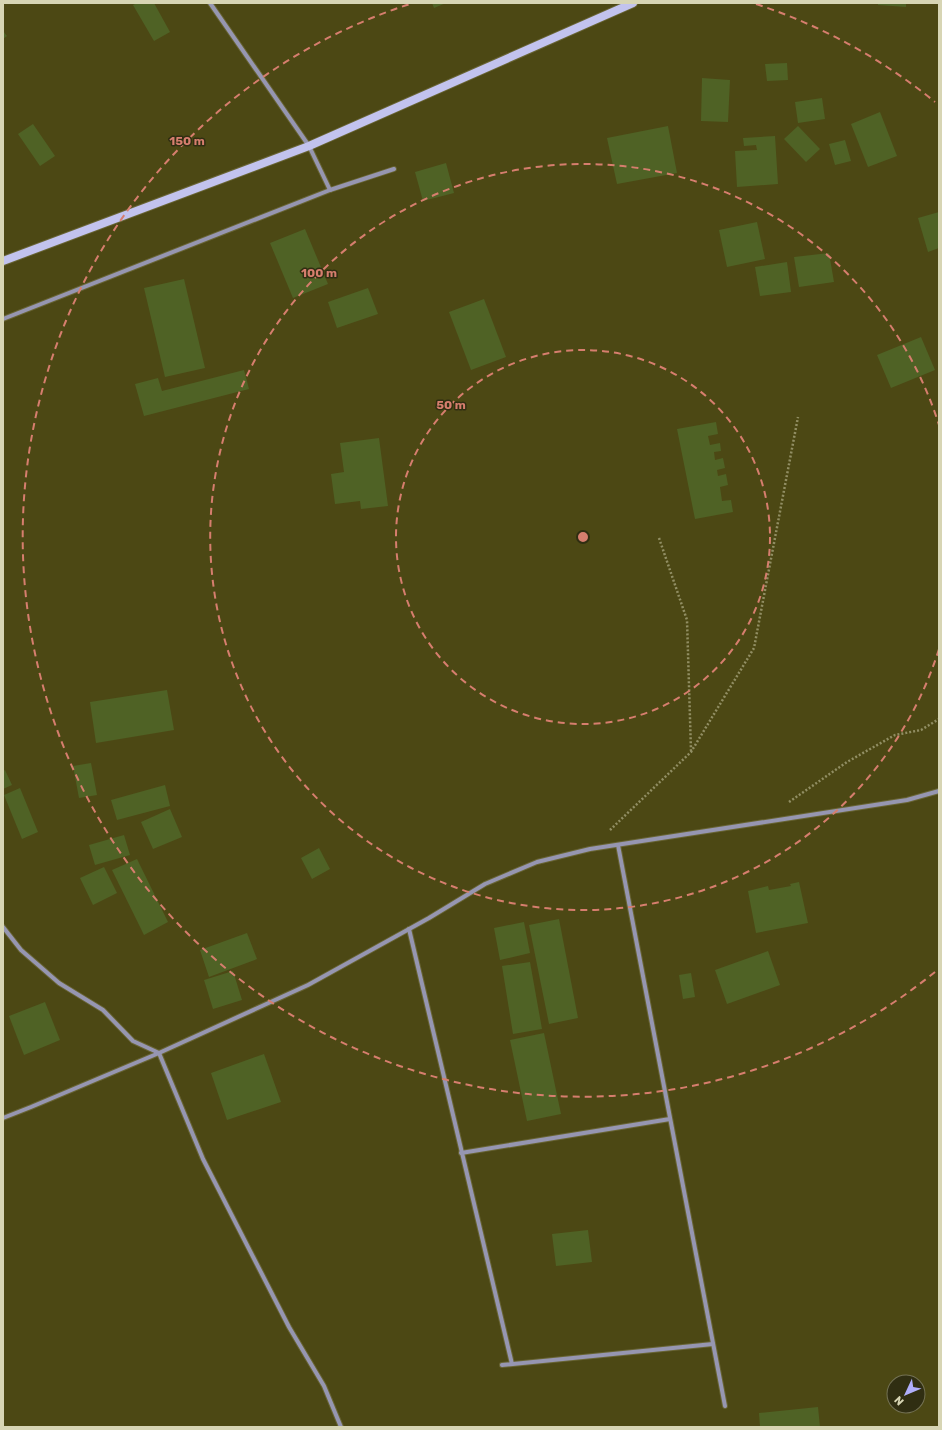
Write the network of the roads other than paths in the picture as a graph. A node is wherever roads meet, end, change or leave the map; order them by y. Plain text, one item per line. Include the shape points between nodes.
1 (210, 3) edge
2 (633, 3) edge
3 (309, 146) junction
4 (394, 169) dead end
5 (330, 190) junction
6 (3, 261) edge
7 (3, 319) edge
8 (939, 791) edge
9 (618, 845) junction
10 (3, 927) edge
11 (409, 929) junction
12 (159, 1053) junction
13 (3, 1118) edge
14 (670, 1119) junction
15 (461, 1153) junction
16 (713, 1344) junction
17 (512, 1364) junction
18 (502, 1365) dead end
19 (725, 1406) dead end
20 (341, 1427) edge

1 - 3 street
2 - 3 street
3 - 5 street
3 - 6 street
4 - 5 street
5 - 7 street
8 - 9 street via 907,800
9 - 11 street via 537,862 491,881
9 - 14 street
10 - 12 street via 21,950 59,983 103,1010 133,1041
11 - 12 street via 308,985
11 - 15 street
12 - 13 street
12 - 20 street via 203,1159 290,1327 324,1386
14 - 15 street
14 - 16 street
15 - 17 street
16 - 17 street
16 - 19 street
17 - 18 street

